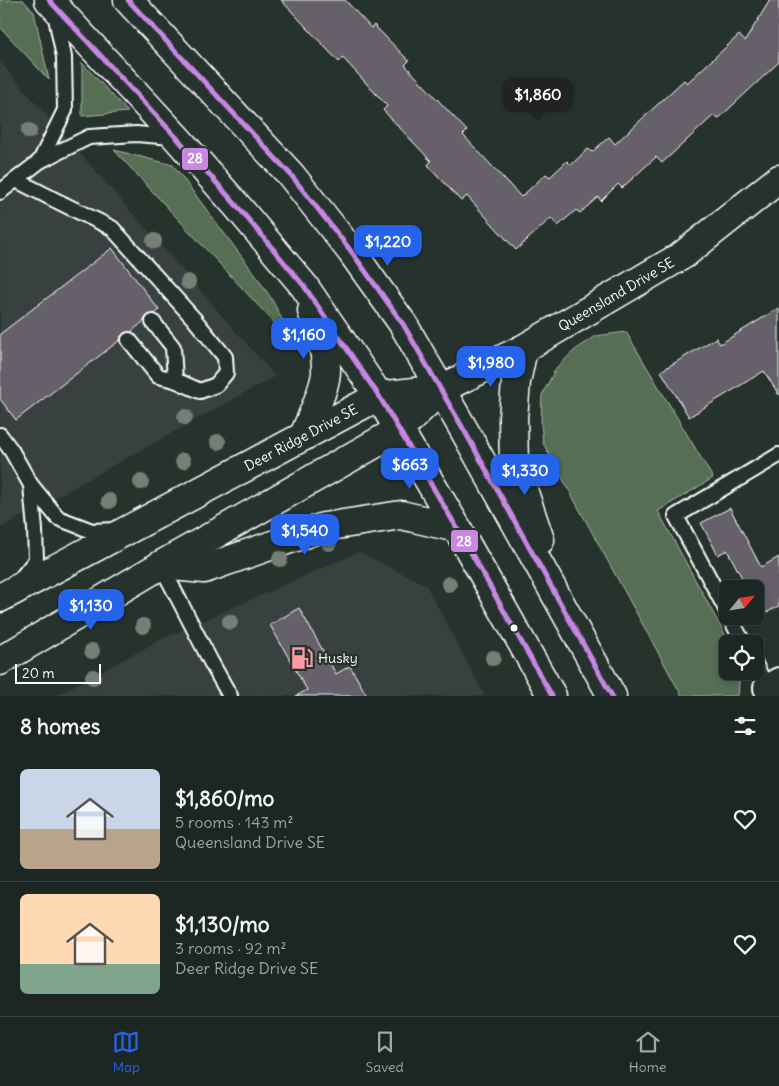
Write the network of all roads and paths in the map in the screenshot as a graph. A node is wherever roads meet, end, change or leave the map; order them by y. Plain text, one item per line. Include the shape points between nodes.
1 (128, 0) edge
2 (51, 2) edge
3 (176, 137) junction
4 (40, 161) junction
5 (779, 179) edge
6 (16, 180) junction
7 (0, 192) edge
8 (304, 286) junction
9 (153, 322) dead end
10 (129, 340) dead end
11 (523, 349) junction
12 (175, 380) junction
13 (441, 389) junction
14 (379, 396) junction
15 (399, 430) junction
16 (0, 435) edge
17 (304, 436) junction
18 (779, 455) edge
19 (31, 485) junction
20 (457, 528) junction
21 (128, 529) junction
22 (161, 565) junction
23 (4, 596) edge
24 (719, 596) edge
25 (572, 623) junction
26 (0, 661) edge
27 (764, 676) edge
28 (773, 688) edge
29 (548, 695) edge
30 (230, 696) edge
31 (612, 696) edge

1 - 13 street via 291,175 403,324
2 - 3 street
2 - 4 lane via 64,57 65,110
3 - 4 lane via 136,134 89,137
3 - 8 street
4 - 6 lane
5 - 11 street, Queensland Drive SE via 683,255
6 - 7 lane
6 - 12 lane via 112,228 225,357 226,374 216,385 200,391
8 - 14 street
8 - 17 street via 322,341 326,369
9 - 12 lane via 172,347
10 - 12 lane via 158,376
11 - 13 street, Queensland Drive SE
11 - 25 street via 513,418 514,463
13 - 14 street, Deer Ridge Drive SE
13 - 15 street
13 - 25 street
14 - 15 street
14 - 17 street, Deer Ridge Drive SE
15 - 20 street
15 - 22 street
16 - 19 lane
17 - 21 street, Deer Ridge Drive SE
18 - 24 lane via 676,516
19 - 21 lane via 58,518 92,530
19 - 23 lane via 36,560
20 - 22 street via 402,515 324,527 204,569
20 - 29 street
21 - 23 street, Deer Ridge Drive SE
22 - 26 street
22 - 30 lane
25 - 31 street
27 - 28 lane

